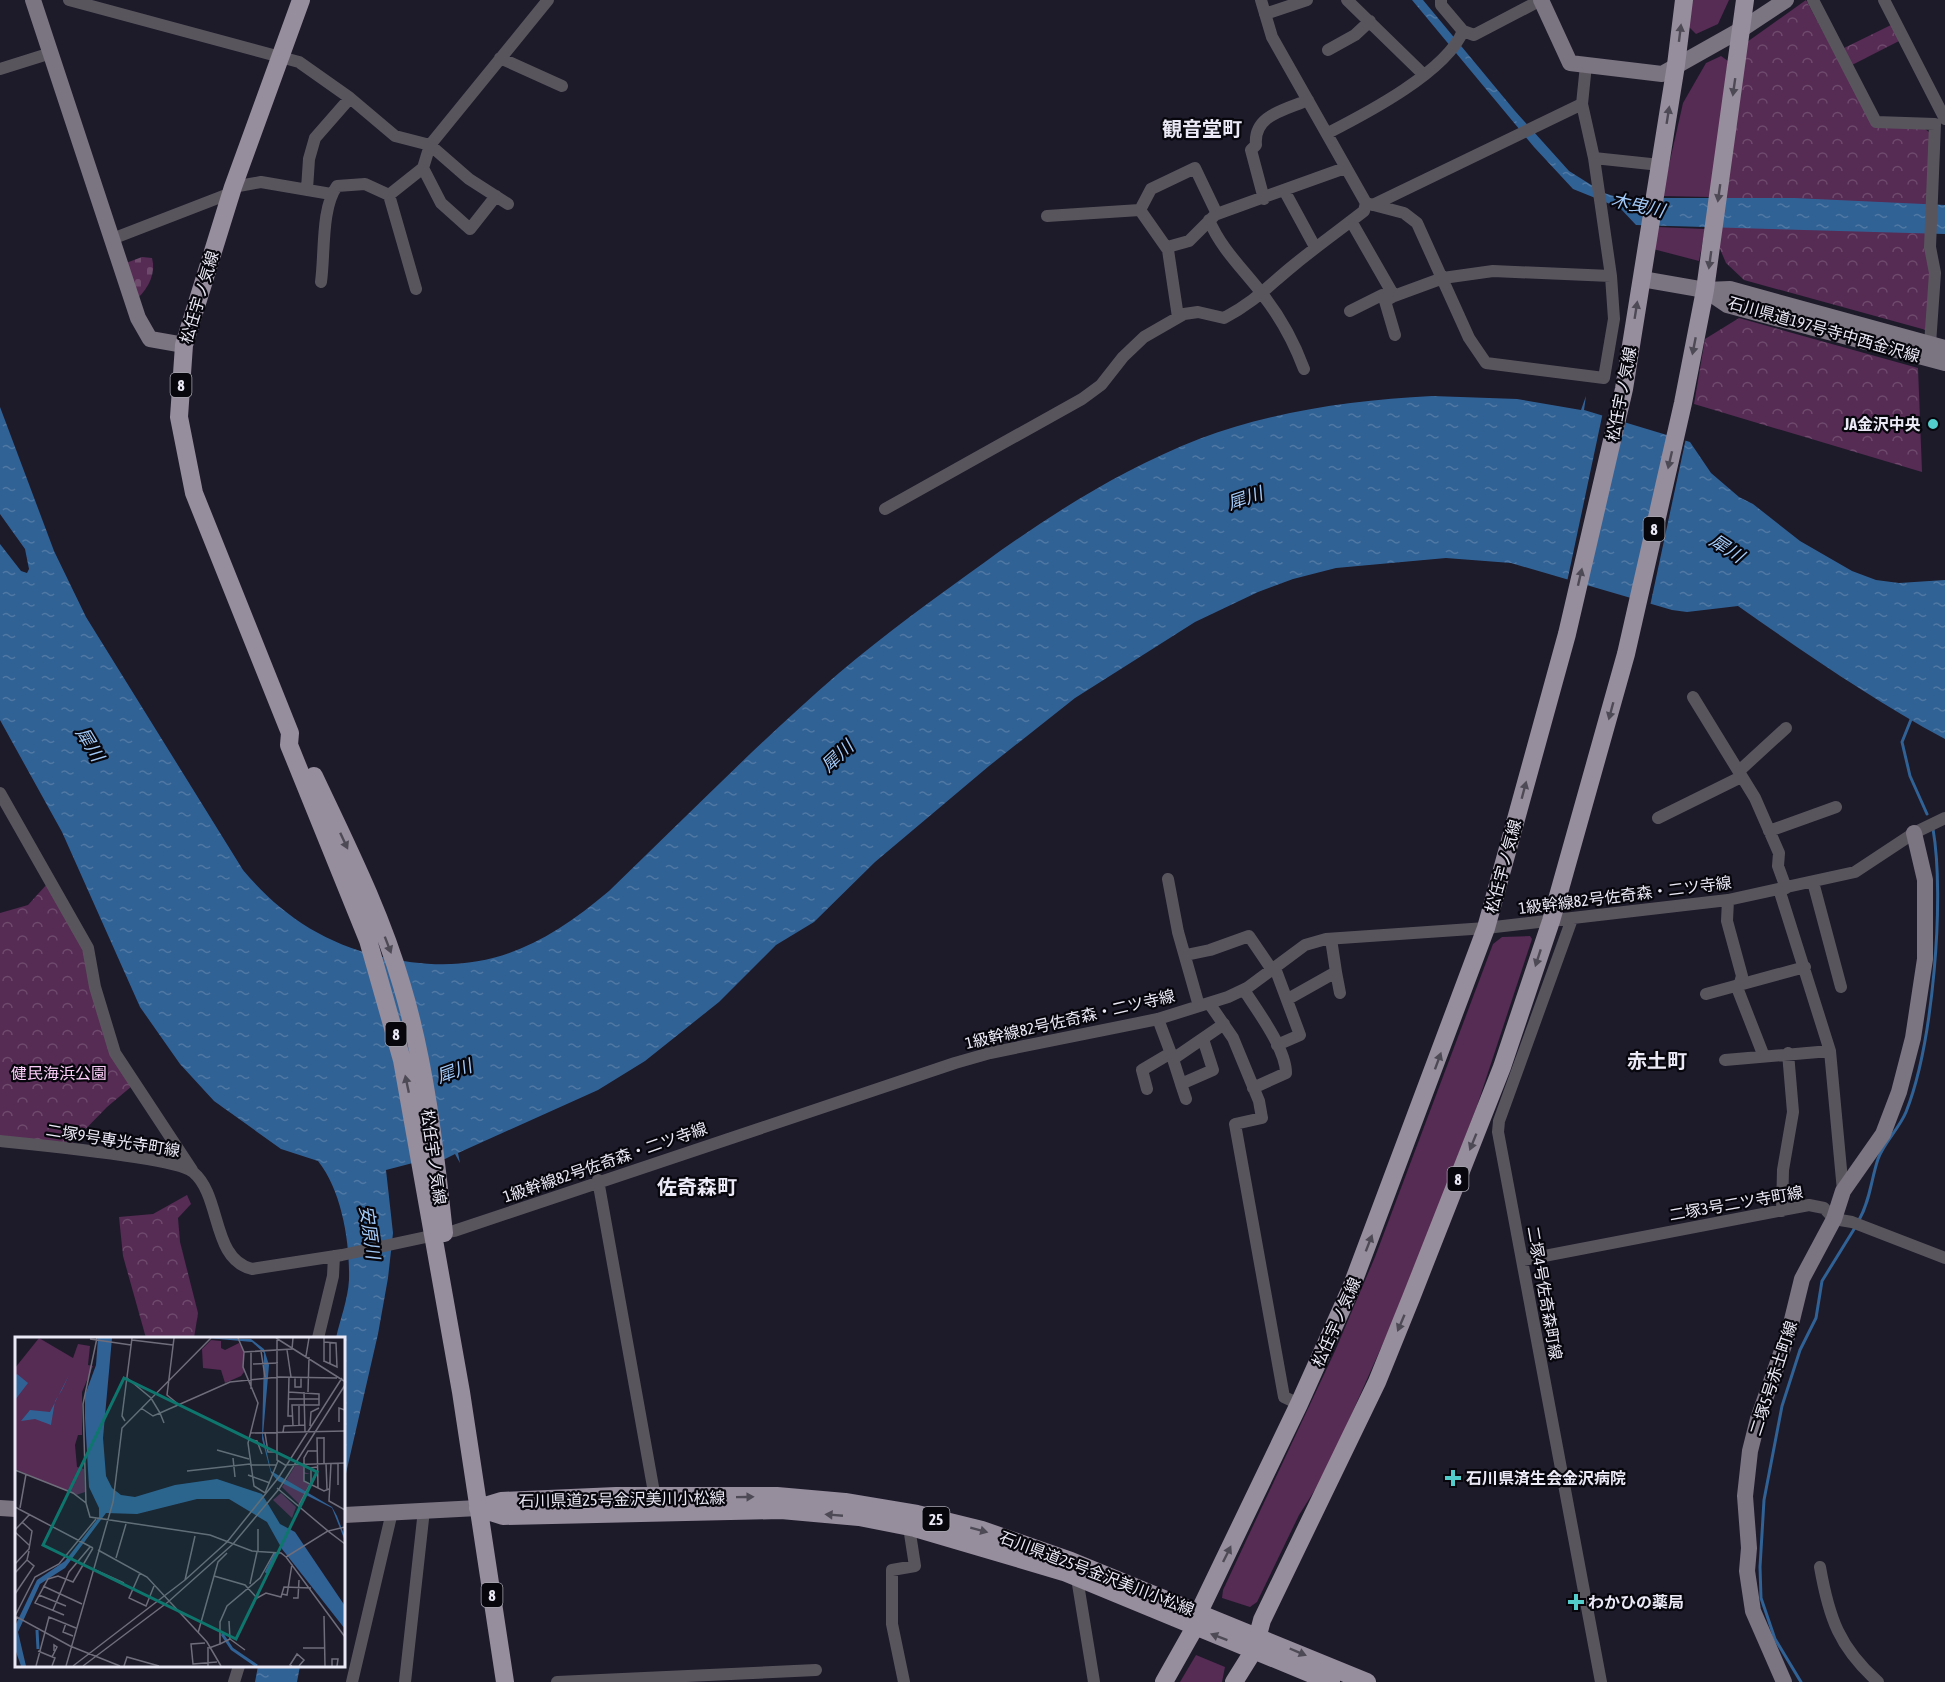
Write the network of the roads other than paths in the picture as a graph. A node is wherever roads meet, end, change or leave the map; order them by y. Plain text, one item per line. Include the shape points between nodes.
1 (33, 0) edge
2 (69, 0) edge
3 (301, 0) edge
4 (1261, 0) edge
5 (1307, 0) edge
6 (1347, 0) edge
7 (1441, 0) edge
8 (1541, 0) edge
9 (1684, 0) edge
10 (1745, 0) edge
11 (1786, 0) edge
12 (1813, 0) edge
13 (1884, 0) edge
14 (545, 1) edge
15 (1265, 14) junction
16 (1370, 21) junction
17 (1742, 29) junction
18 (1457, 40) junction
19 (1328, 50) dead end
20 (51, 53) junction
21 (282, 57) junction
22 (500, 58) junction
23 (1586, 65) junction
24 (1676, 65) junction
25 (0, 69) edge
26 (1424, 75) junction
27 (562, 86) dead end
28 (350, 98) junction
29 (1308, 100) junction
30 (1582, 104) junction
31 (1942, 122) edge
32 (1328, 133) junction
33 (430, 146) junction
34 (1594, 158) junction
35 (1660, 165) junction
36 (423, 168) junction
37 (1345, 168) junction
38 (307, 189) junction
39 (232, 190) junction
40 (1284, 190) junction
41 (331, 194) junction
42 (389, 195) junction
43 (496, 196) junction
44 (1264, 198) junction
45 (508, 204) dead end
46 (1370, 204) junction
47 (1140, 210) junction
48 (1047, 216) dead end
49 (1213, 217) junction
50 (1351, 221) junction
51 (112, 239) junction
52 (1315, 247) junction
53 (1168, 250) junction
54 (1611, 276) junction
55 (1443, 278) junction
56 (1642, 279) junction
57 (321, 282) dead end
58 (416, 289) dead end
59 (1706, 290) junction
60 (1263, 295) junction
61 (1389, 298) junction
62 (1350, 311) dead end
63 (1178, 317) junction
64 (1395, 335) dead end
65 (184, 345) junction
66 (1938, 346) edge
67 (1945, 363) edge
68 (1304, 369) dead end
69 (885, 509) dead end
70 (1693, 697) dead end
71 (1786, 728) dead end
72 (1740, 774) junction
73 (0, 793) edge
74 (1836, 807) dead end
75 (1658, 818) dead end
76 (1945, 818) edge
77 (1769, 831) junction
78 (1914, 833) junction
79 (1168, 879) dead end
80 (1813, 882) junction
81 (1783, 889) junction
82 (1728, 900) junction
83 (1572, 919) junction
84 (1551, 921) junction
85 (1486, 928) junction
86 (1331, 939) junction
87 (1186, 955) junction
88 (1804, 967) junction
89 (1273, 969) junction
90 (1336, 972) junction
91 (1741, 984) junction
92 (1841, 987) dead end
93 (1244, 990) junction
94 (1340, 993) dead end
95 (1706, 994) dead end
96 (1288, 999) junction
97 (1204, 1004) junction
98 (1158, 1019) junction
99 (1224, 1024) junction
100 (1203, 1039) junction
101 (1277, 1046) junction
102 (1830, 1051) junction
103 (1788, 1053) junction
104 (1763, 1054) junction
105 (1171, 1057) junction
106 (1725, 1060) dead end
107 (1181, 1084) junction
108 (1253, 1088) junction
109 (1147, 1089) dead end
110 (1186, 1099) dead end
111 (1483, 1117) junction
112 (1498, 1132) junction
113 (0, 1141) edge
114 (192, 1170) junction
115 (598, 1180) junction
116 (1843, 1191) junction
117 (1782, 1211) junction
118 (1834, 1219) junction
119 (438, 1234) junction
120 (338, 1256) junction
121 (1945, 1258) edge
122 (1523, 1260) junction
123 (318, 1337) edge
124 (1299, 1404) junction
125 (655, 1498) junction
126 (0, 1508) edge
127 (478, 1508) junction
128 (15, 1509) edge
129 (424, 1510) junction
130 (392, 1512) junction
131 (349, 1515) edge
132 (909, 1527) junction
133 (1820, 1567) dead end
134 (1077, 1578) junction
135 (1197, 1620) junction
136 (1255, 1642) junction
137 (238, 1667) edge
138 (816, 1670) dead end
139 (234, 1682) edge
140 (352, 1682) edge
141 (405, 1682) edge
142 (505, 1682) edge
143 (557, 1682) edge
144 (904, 1682) edge
145 (1094, 1682) edge
146 (1164, 1682) edge
147 (1234, 1682) edge
148 (1331, 1682) edge
149 (1367, 1682) edge
150 (1601, 1682) edge
151 (1784, 1682) edge
152 (1878, 1682) edge

1 - 20 street
2 - 21 street
3 - 21 main road, 松任宇ノ気線 / 8
4 - 15 street
5 - 15 street
6 - 16 street
7 - 18 street
8 - 18 street
8 - 23 street via 1570,63
24 -> 9 main road, 松任宇ノ気線
10 - 17 main road, 8
11 - 17 street
12 - 31 street via 1876,122
13 - 31 street
14 - 22 street
15 - 29 street via 1272,37
16 - 19 street
16 - 26 street
17 - 24 street
17 -> 59 main road, 8
18 - 26 street
20 - 25 street
20 - 51 street
21 - 28 street via 299,62
21 - 39 main road, 松任宇ノ気線 / 8
22 - 27 street
22 - 33 street
23 - 24 street via 1662,74
23 - 30 street
35 -> 24 main road, 松任宇ノ気線
26 - 32 street via 1385,103
28 - 33 street via 395,136
28 - 38 street via 315,138
29 - 32 street
29 - 44 street via 1265,119 1255,133 1256,146 1251,150
30 - 34 street
30 - 46 street
31 - 66 street via 1930,202
32 - 37 street
33 - 36 street
33 - 43 street
34 - 35 street
34 - 54 street
35 - 56 main road, 松任宇ノ気線
36 - 42 street
36 - 43 street via 441,203 470,229
37 - 40 street
37 - 46 street
38 - 39 street via 261,182
38 - 41 street
39 - 51 street
39 - 65 main road, 松任宇ノ気線 / 8
40 - 44 street
40 - 52 street
41 - 42 street via 337,186 348,183 365,184
41 - 57 street
42 - 58 street
43 - 45 street
44 - 49 street
46 - 50 street
46 - 55 street via 1404,213 1417,223
47 - 48 street
47 - 49 street via 1151,189 1195,168
47 - 53 street
49 - 53 street via 1188,241
49 - 60 street via 1217,239
50 - 52 street
50 - 61 street
51 - 65 street via 138,318 150,339
52 - 60 street
53 - 63 street
54 - 55 street via 1493,271
54 - 55 street via 1614,319 1604,378 1486,363 1469,338
55 - 61 street
56 - 59 street, 石川県道197号寺中西金沢線
85 -> 56 main road, 松任宇ノ気線 via 1567,634 1624,389
59 - 66 street, 石川県道197号寺中西金沢線 via 1730,289
59 - 67 street, 石川県道197号寺中西金沢線 via 1727,305
59 -> 84 main road, 8 via 1626,654
60 - 63 street via 1224,318 1198,312
60 - 68 street via 1294,342
61 - 62 street via 1382,295
61 - 64 street
63 - 69 street via 1144,337 1101,386 1082,399
65 - 119 main road, 松任宇ノ気線 / 8 via 179,417 194,493 290,733 298,741 358,890 391,951 408,1005 424,1086
70 - 72 street
71 - 72 street
72 - 75 street
72 - 77 street
73 - 114 street via 88,948 115,1053
74 - 77 street
76 - 78 street, 1級幹線82号佐奇森・二ツ寺線
77 - 81 street via 1779,853
78 - 80 street, 1級幹線82号佐奇森・二ツ寺線 via 1855,872
78 - 116 street, 二塚5号赤土町線 via 1925,880 1925,959 1913,1038 1883,1134
79 - 87 street
80 - 81 street, 1級幹線82号佐奇森・二ツ寺線
80 - 92 street
81 - 82 street, 1級幹線82号佐奇森・二ツ寺線
81 - 88 street
82 - 83 street, 1級幹線82号佐奇森・二ツ寺線
82 - 91 street via 1727,921
83 - 84 street, 1級幹線82号佐奇森・二ツ寺線
83 - 112 street, 二塚4号佐奇森町線
84 - 85 street, 1級幹線82号佐奇森・二ツ寺線
84 -> 111 main road, 8
85 - 86 street, 1級幹線82号佐奇森・二ツ寺線
124 -> 85 main road, 松任宇ノ気線 via 1352,1288
86 - 89 street, 1級幹線82号佐奇森・二ツ寺線 via 1305,945
86 - 90 street
87 - 89 street via 1249,936
87 - 97 street
88 - 91 street
88 - 102 street
89 - 93 street, 1級幹線82号佐奇森・二ツ寺線
89 - 96 street
90 - 94 street
90 - 96 street
91 - 95 street
91 - 104 street via 1738,990
93 - 97 street, 1級幹線82号佐奇森・二ツ寺線
93 - 101 street
96 - 101 street via 1300,1035
97 - 98 street, 1級幹線82号佐奇森・二ツ寺線
97 - 99 street
98 - 105 street
98 - 115 street, 1級幹線82号佐奇森・二ツ寺線 via 954,1063
99 - 100 street
99 - 108 street
100 - 105 street
100 - 107 street via 1212,1070
101 - 108 street via 1286,1073
102 - 103 street
102 - 116 street
103 - 104 street
103 - 117 street via 1793,1112 1783,1170
104 - 106 street
105 - 107 street
105 - 109 street via 1142,1070
107 - 110 street
108 - 124 street via 1262,1118 1234,1124 1284,1397
111 - 112 street
111 -> 136 main road, 8 via 1377,1382
112 - 122 street, 二塚4号佐奇森町線
113 - 114 street, 二塚9号専光寺町線 via 146,1159
114 - 120 street, 二塚9号専光寺町線 via 210,1191 226,1247 242,1266 252,1269
115 - 119 street, 1級幹線82号佐奇森・二ツ寺線
115 - 125 street
116 - 118 street, 二塚5号赤土町線
117 - 118 street, 二塚3号二ツ寺町線 via 1809,1205 1824,1208
117 - 122 street, 二塚3号二ツ寺町線
118 - 121 street, 二塚3号二ツ寺町線 via 1858,1224
118 - 151 street, 二塚5号赤土町線 via 1803,1279 1750,1451 1746,1496 1753,1611
119 - 120 street, 二塚9号専光寺町線
119 - 127 main road, 松任宇ノ気線 / 8
120 - 123 street
122 - 150 street, 二塚4号佐奇森町線
135 -> 124 main road, 松任宇ノ気線
125 - 127 main road, 石川県道25号金沢美川小松線 / 25 via 501,1501
125 -> 135 main road, 石川県道25号金沢美川小松線 / 25 via 777,1496 917,1514 1034,1548
126 - 128 street
127 - 129 street
132 -> 127 main road, 石川県道25号金沢美川小松線 / 25 via 859,1517 781,1510 503,1516
127 - 142 main road, 松任宇ノ気線 / 8
129 - 130 street
129 - 141 street
130 - 131 street
130 - 140 street
132 - 134 main road, 石川県道25号金沢美川小松線 / 25
132 - 144 street via 915,1566 892,1570 892,1624
133 - 152 street via 1837,1633 1849,1654
134 - 135 main road, 石川県道25号金沢美川小松線 / 25
134 - 145 street
135 - 136 main road, 石川県道25号金沢美川小松線 / 25
135 - 146 main road, 松任宇ノ気線
136 - 147 main road, 8
136 - 148 main road, 石川県道25号金沢美川小松線 / 25
136 -> 149 main road, 石川県道25号金沢美川小松線 / 25
137 - 139 street
138 - 143 street

